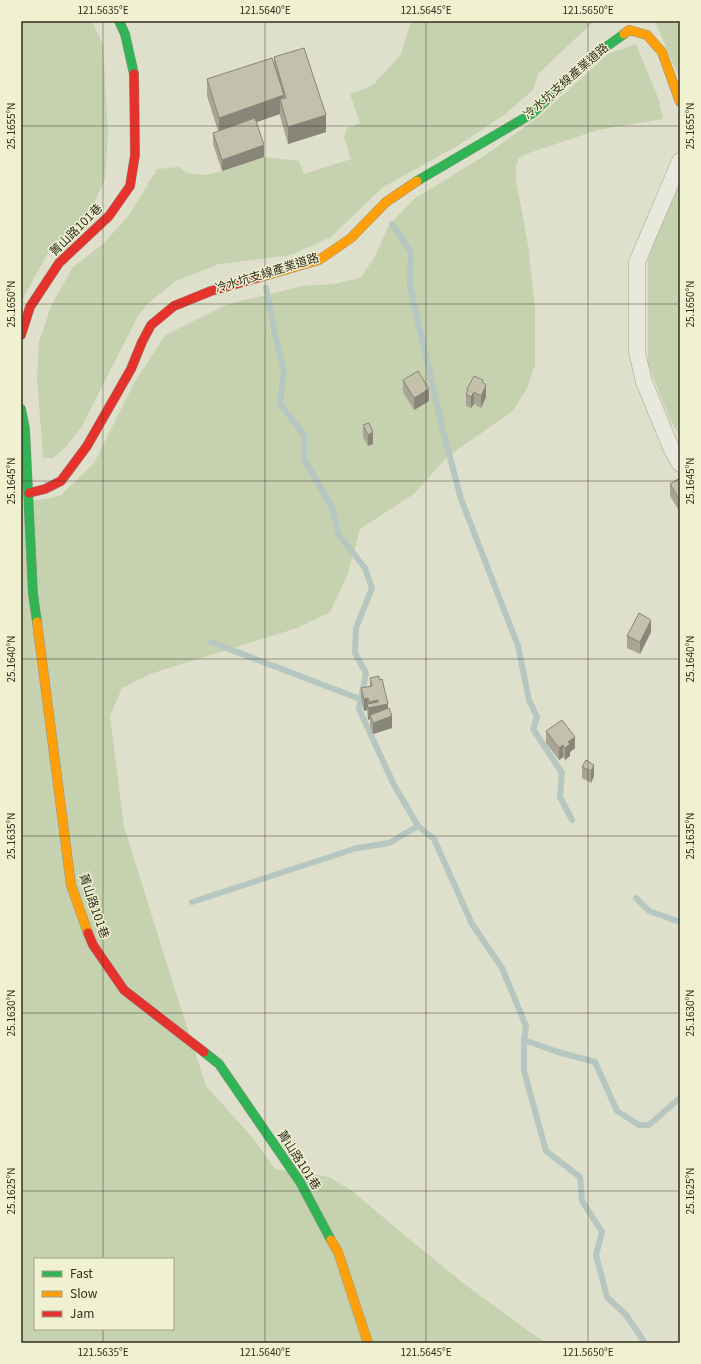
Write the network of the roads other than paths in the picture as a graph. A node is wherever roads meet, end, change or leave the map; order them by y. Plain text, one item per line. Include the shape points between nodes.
1 (120, 21) edge
2 (680, 102) edge
3 (680, 162) edge
4 (21, 335) edge
5 (21, 409) edge
6 (680, 464) edge
7 (29, 493) junction
8 (368, 1343) edge

1 - 4 street, 菁山路101巷 via 134,72 135,155 130,186 109,216 59,263 30,307
2 - 7 street, 冷水坑支線產業道路 via 662,52 647,35 628,30 589,59 533,113 413,183 386,202 351,238 319,260 211,291 174,306 151,325 131,369 87,446 61,482
3 - 6 street via 637,262 637,352 644,382
5 - 7 street, 菁山路101巷 via 25,429
7 - 8 street, 菁山路101巷 via 33,594 71,885 93,945 124,990 219,1064 269,1136 300,1182 338,1252

